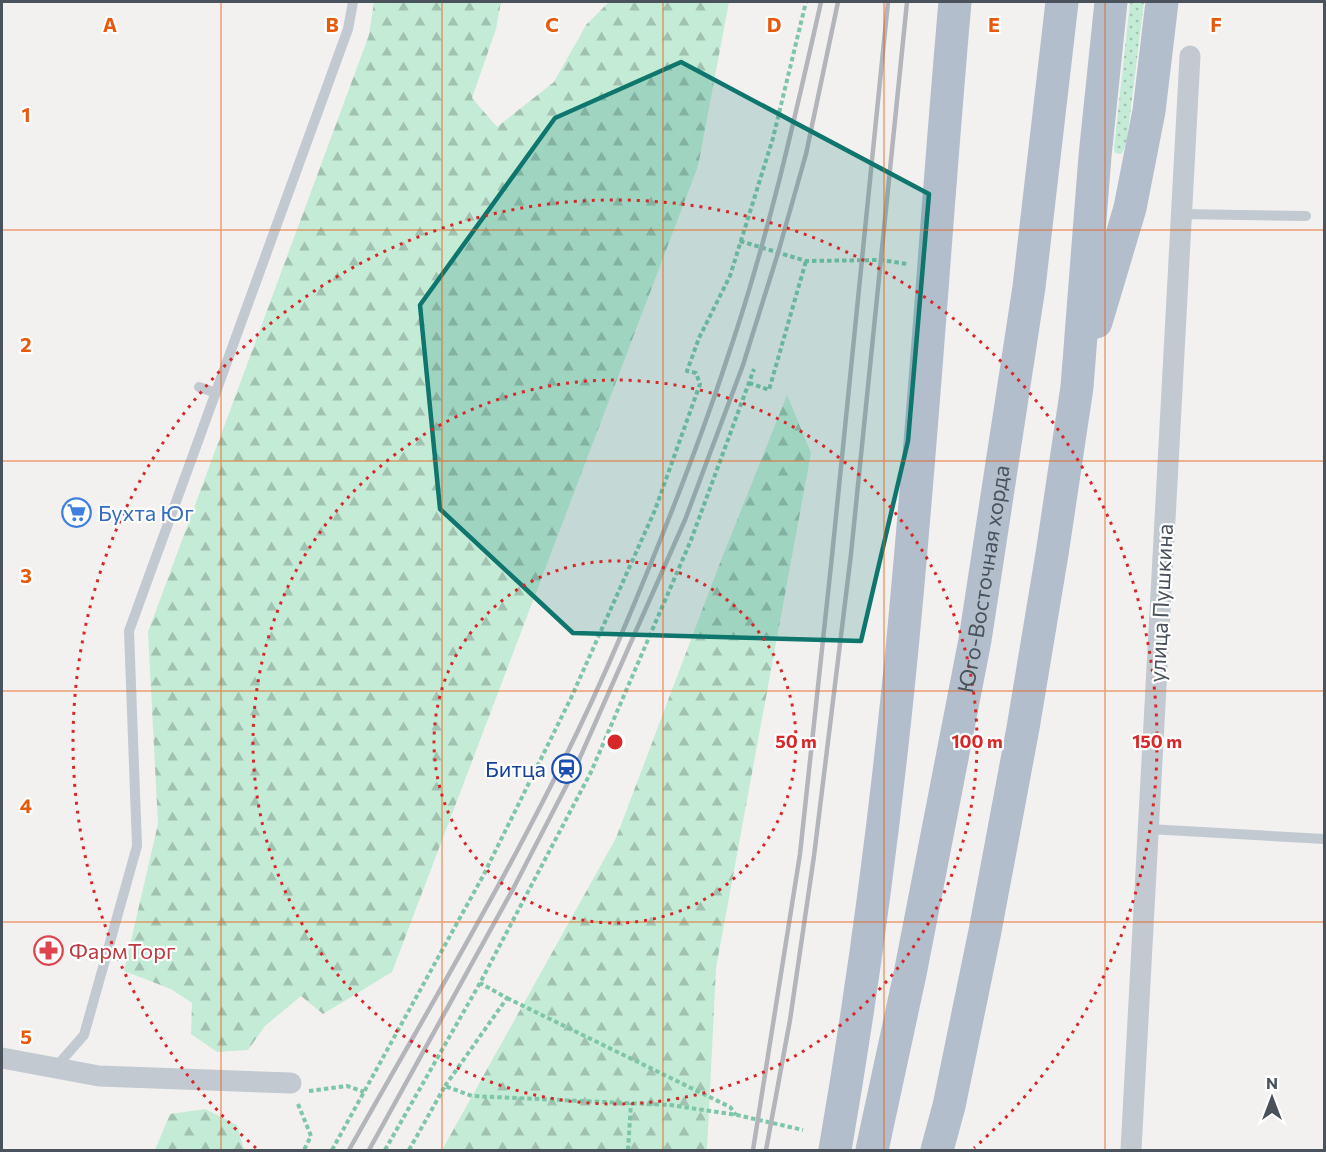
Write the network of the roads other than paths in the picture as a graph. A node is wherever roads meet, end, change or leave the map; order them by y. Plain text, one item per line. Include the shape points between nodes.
1 (353, 2) edge
2 (955, 2) edge
3 (1062, 2) edge
4 (1111, 2) edge
5 (1162, 2) edge
6 (1190, 56) dead end
7 (1181, 214) junction
8 (1306, 216) dead end
9 (199, 387) dead end
10 (1077, 387) junction
11 (216, 393) junction
12 (1149, 829) junction
13 (1324, 839) edge
14 (2, 1058) edge
15 (55, 1068) junction
16 (293, 1088) road end
17 (835, 1150) edge
18 (872, 1150) edge
19 (937, 1150) edge
20 (1131, 1150) edge

1 - 11 lane via 348,29
2 - 17 main road via 899,680 868,940
3 - 18 main road, Юго-Восточная хорда via 1029,287 975,640
4 - 10 main road
5 - 10 main road via 1149,111 1130,208
6 - 7 street, улица Пушкина
7 - 8 lane
7 - 12 street, улица Пушкина
9 - 11 lane
10 - 19 main road via 1023,728 986,931
11 - 15 lane via 129,631 137,846 84,1035
12 - 13 lane
12 - 20 street, улица Пушкина
14 - 15 street
15 - 16 street via 99,1076

